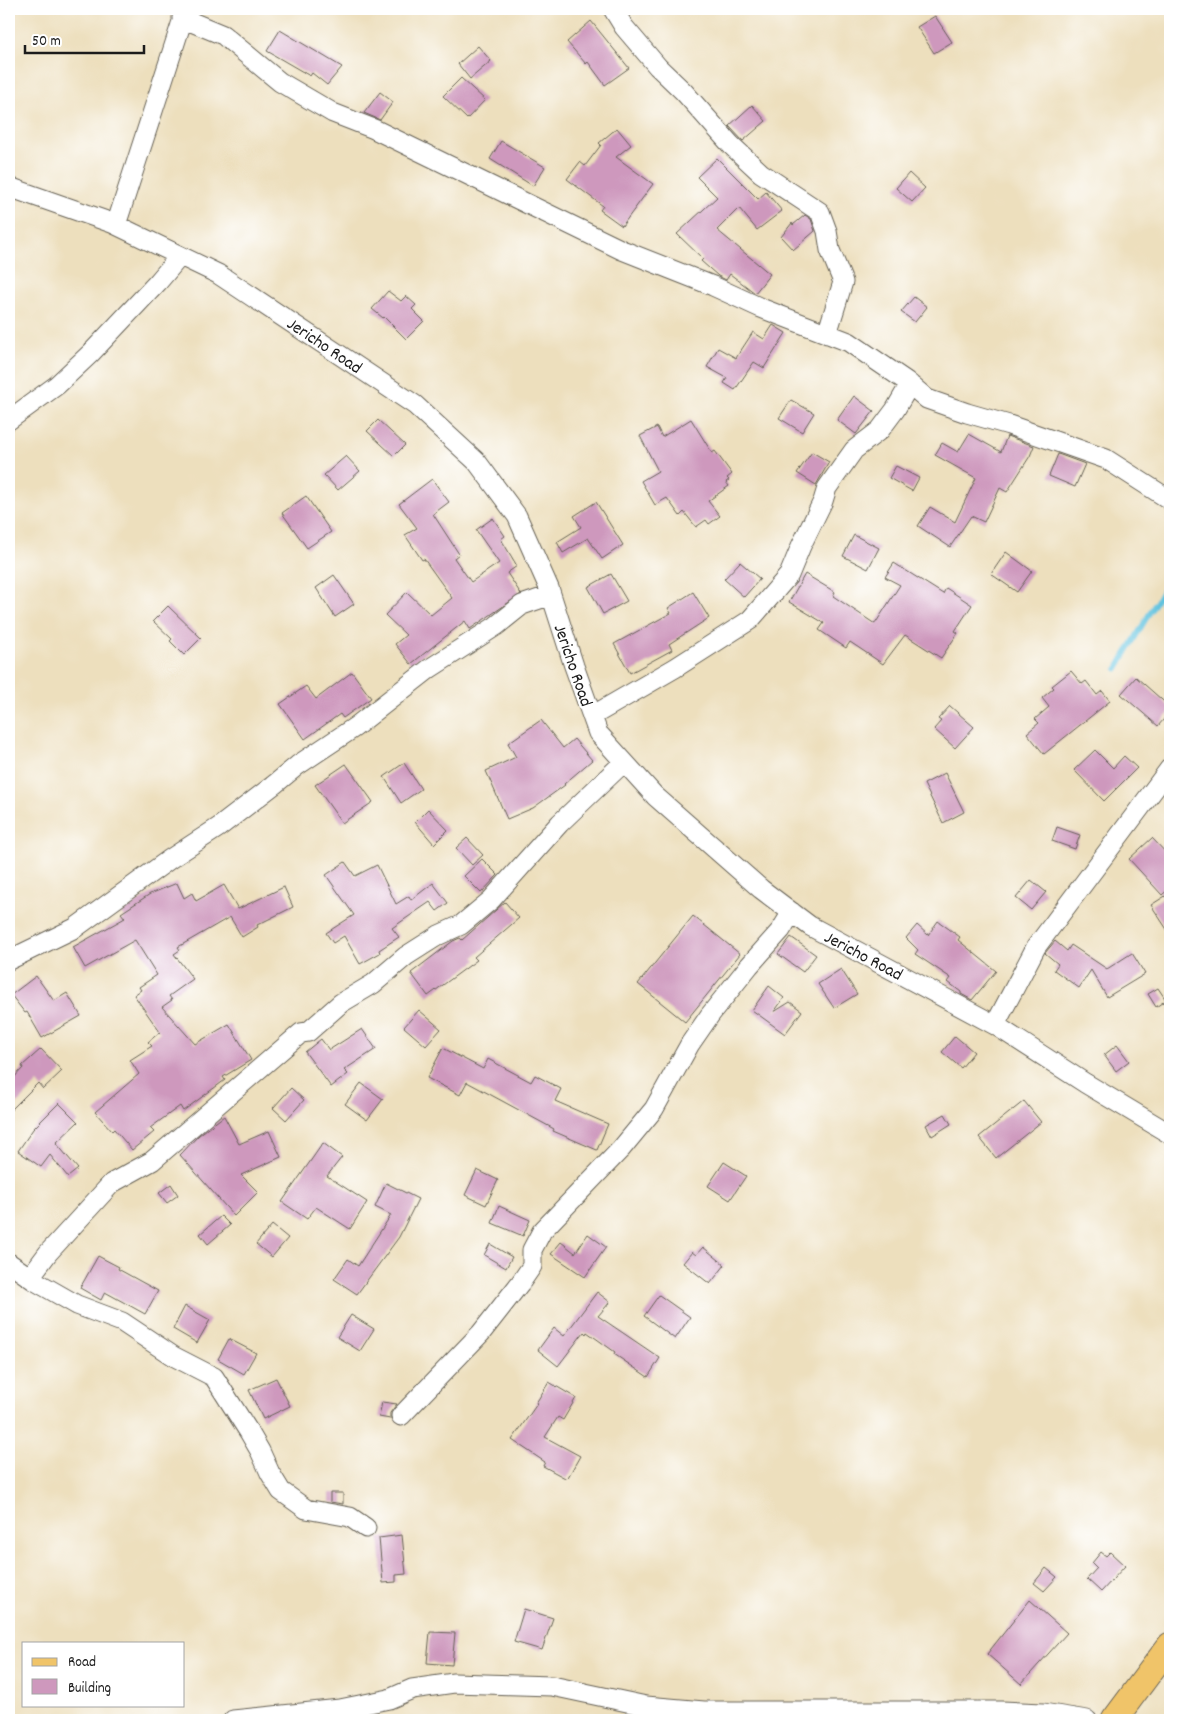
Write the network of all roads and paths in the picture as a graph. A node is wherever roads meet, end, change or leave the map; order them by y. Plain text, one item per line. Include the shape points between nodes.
1 (613, 9) edge
2 (184, 14) edge
3 (9, 187) edge
4 (116, 225) junction
5 (180, 256) junction
6 (827, 334) junction
7 (910, 384) junction
8 (9, 420) edge
9 (1170, 500) edge
10 (551, 595) junction
11 (592, 716) junction
12 (624, 762) junction
13 (1170, 768) edge
14 (792, 912) junction
15 (9, 960) edge
16 (995, 1025) junction
17 (1170, 1134) edge
18 (9, 1263) edge
19 (30, 1277) junction
20 (401, 1416) dead end
21 (366, 1528) dead end
22 (1170, 1645) edge
23 (240, 1720) edge
24 (1087, 1720) edge
25 (1114, 1720) edge

1 - 6 street via 658,67 731,145 761,173 820,212 843,282
2 - 4 street
2 - 6 street via 223,35 280,82 333,113 374,129 622,250
3 - 4 street, Jericho Road
4 - 5 street, Jericho Road
5 - 8 street via 91,353 57,385
5 - 10 street, Jericho Road via 218,274 415,405 477,462 517,516
6 - 7 street via 849,342
7 - 9 street via 927,399 1106,459
7 - 11 street via 880,430 854,450 827,488 789,575 750,620 676,668
10 - 11 street, Jericho Road
10 - 15 street via 522,605 496,626 429,669 218,827 74,928
11 - 12 street, Jericho Road via 598,733
12 - 14 street, Jericho Road via 655,796
12 - 19 street via 560,823 491,900 461,925 406,956 373,984 341,1003 152,1162 112,1183
13 - 16 street via 1036,947
14 - 16 street, Jericho Road via 810,926
14 - 20 street via 781,930 710,1014 654,1109 621,1149 542,1231 532,1250 532,1266 510,1297 482,1333
16 - 17 street, Jericho Road
18 - 19 street
19 - 21 street via 77,1305 122,1322 173,1356 214,1377 281,1491 306,1509 350,1517
22 - 25 main road
23 - 24 street via 340,1710 389,1698 412,1688 454,1683 552,1686 646,1706 704,1710 1002,1711

